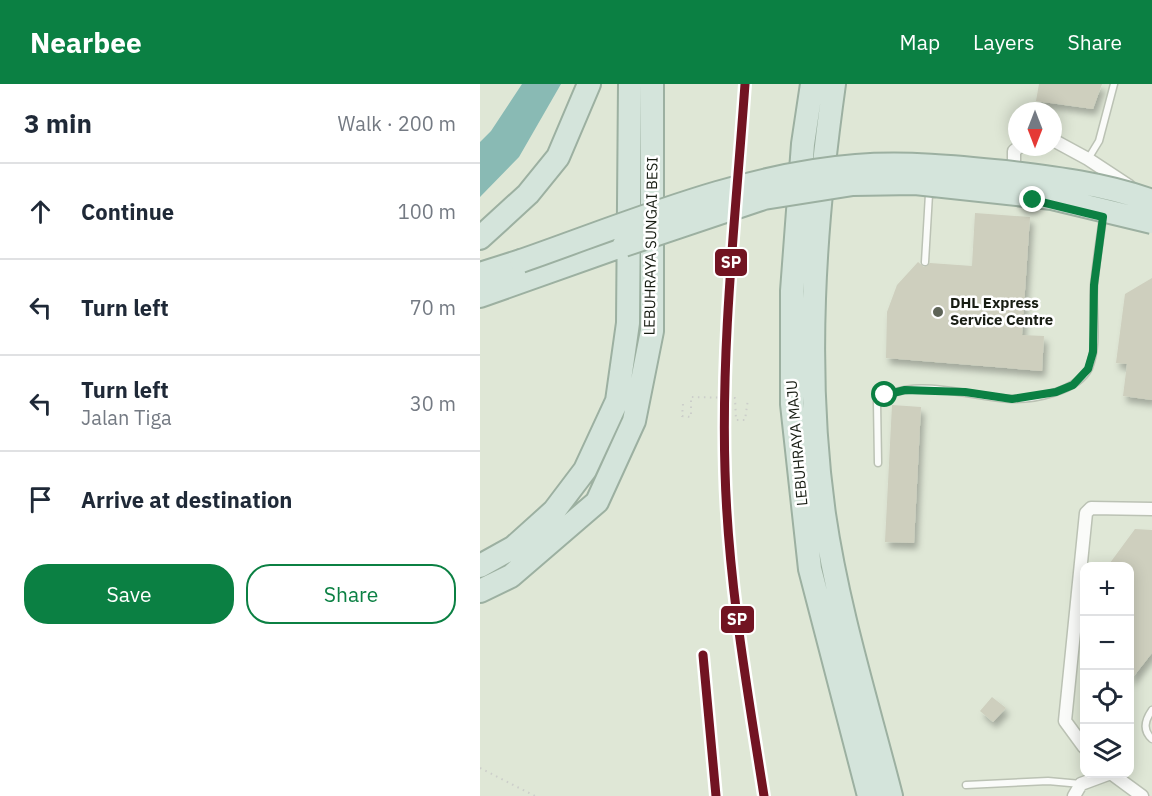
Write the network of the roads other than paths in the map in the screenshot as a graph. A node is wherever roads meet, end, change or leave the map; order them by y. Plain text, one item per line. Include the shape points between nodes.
1 (589, 84) edge
2 (630, 84) edge
3 (652, 84) edge
4 (812, 84) edge
5 (834, 84) edge
6 (1114, 84) edge
7 (1062, 145) edge
8 (1014, 156) edge
9 (1088, 159) junction
10 (1152, 195) edge
11 (1033, 200) junction
12 (1152, 201) edge
13 (1103, 217) junction
14 (1152, 222) edge
15 (1152, 230) edge
16 (480, 238) edge
17 (925, 262) dead end
18 (521, 271) junction
19 (480, 274) edge
20 (480, 296) edge
21 (878, 463) dead end
22 (1152, 509) edge
23 (480, 566) edge
24 (480, 591) edge
25 (1152, 710) edge
26 (1152, 739) edge
27 (1080, 742) edge
28 (1098, 778) edge
29 (1116, 778) edge
30 (1081, 784) junction
31 (966, 785) dead end
32 (869, 796) edge
33 (891, 796) edge
34 (1074, 796) edge
35 (1142, 796) edge

1 - 16 highway via 558,157 528,194
2 - 23 highway via 628,323 617,401 585,470 554,511 514,547
3 - 24 highway, LEBUHRAYA SUNGAI BESI via 652,331 634,422 597,502 511,576
4 - 32 highway, LEBUHRAYA MAJU via 803,144 792,291 792,404 810,569
5 - 33 highway, LEBUHRAYA MAJU via 821,178 812,321 814,410 824,512 846,630
6 - 9 lane via 1099,141
7 - 9 street
8 - 11 street via 1012,172 1018,187
9 - 10 street via 1120,182
11 - 13 street
11 - 17 lane via 930,194
12 - 18 highway, bridge via 1126,192 1042,176 953,167 857,166 787,176 719,192
13 - 15 street
13 - 21 lane via 1094,285 1093,352 1088,369 1073,385 1056,392 1012,399 941,391 905,390 885,395 877,402
14 - 18 highway, bridge via 1052,198 915,183 853,184 764,198
18 - 19 highway
18 - 20 highway
22 - 27 street via 1092,508 1086,513 1065,721
25 - 26 lane via 1145,727
28 - 30 street
29 - 35 street
30 - 31 lane via 1048,781
30 - 34 street

